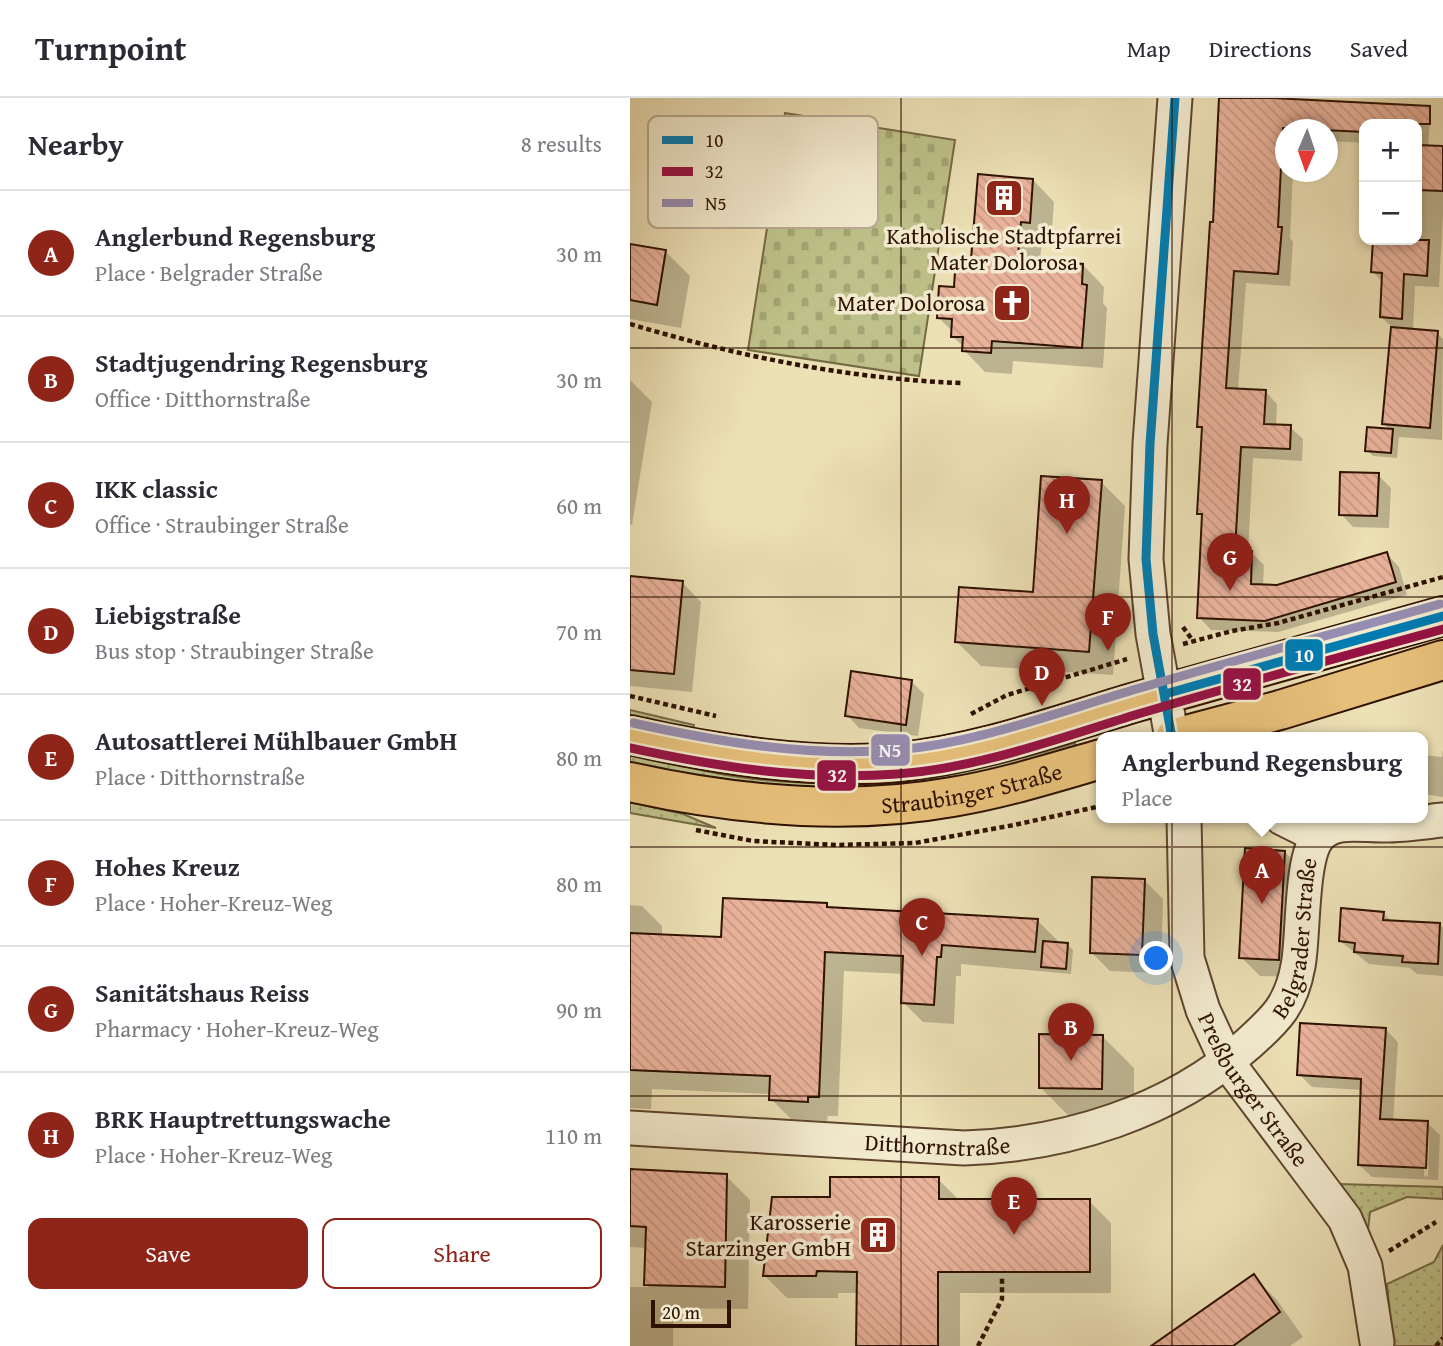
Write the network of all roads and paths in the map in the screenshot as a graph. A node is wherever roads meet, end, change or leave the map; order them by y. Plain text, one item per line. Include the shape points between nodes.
1 (1175, 98) edge
2 (630, 324) edge
3 (961, 383) dead end
4 (1443, 577) edge
5 (1443, 616) edge
6 (1157, 651) junction
7 (1443, 660) edge
8 (1165, 694) junction
9 (630, 696) edge
10 (967, 717) dead end
11 (723, 718) dead end
12 (1172, 732) edge
13 (1196, 732) edge
14 (630, 735) edge
15 (1096, 760) edge
16 (630, 782) edge
17 (1184, 823) edge
18 (1292, 823) edge
19 (1407, 823) edge
20 (1318, 836) junction
21 (1227, 1062) junction
22 (630, 1128) edge
23 (1436, 1222) dead end
24 (1365, 1266) junction
25 (1002, 1277) dead end
26 (1443, 1338) edge
27 (1377, 1342) dead end
28 (978, 1346) edge
29 (1436, 1346) edge

1 - 6 street via 1146,559
2 - 3 path via 751,356 907,381
4 - 6 path
5 - 8 main road, Straubinger Straße
6 - 8 street
6 - 10 path via 1007,695
7 - 13 main road
8 - 12 street
8 - 14 main road, Straubinger Straße via 1038,732 898,762 768,758
9 - 11 path
15 - 16 main road, Straubinger Straße via 952,797 871,806 730,799
17 - 21 street, Preßburger Straße via 1187,958 1203,1010
18 - 20 street
19 - 20 street, Belgrader Straße via 1353,824
20 - 21 street, Belgrader Straße via 1308,858 1291,995 1276,1019
21 - 22 street, Ditthornstraße via 1171,1097 1121,1119 997,1147
21 - 24 street, Preßburger Straße via 1345,1219
23 - 24 path
24 - 27 street, Preßburger Straße
25 - 28 path via 1002,1299
26 - 29 path

